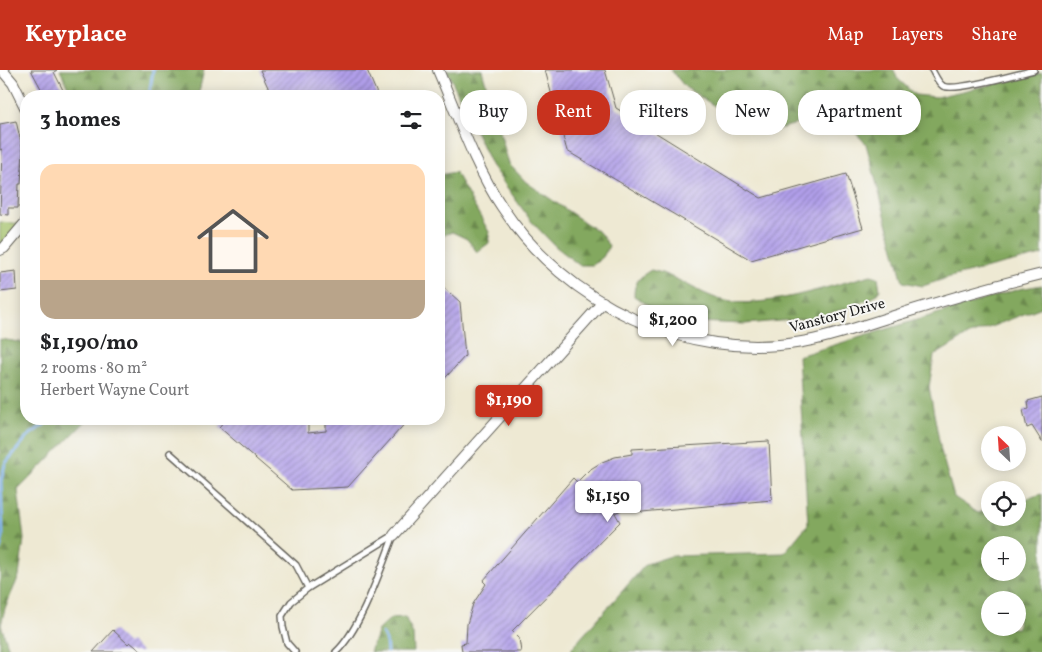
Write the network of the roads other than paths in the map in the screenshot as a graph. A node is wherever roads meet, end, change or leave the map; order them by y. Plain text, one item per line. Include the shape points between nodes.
1 (2, 70) edge
2 (438, 70) edge
3 (932, 70) edge
4 (1034, 70) edge
5 (20, 97) edge
6 (20, 229) edge
7 (0, 250) edge
8 (1042, 274) edge
9 (603, 302) junction
10 (170, 453) dead end
11 (394, 535) junction
12 (308, 588) junction
13 (295, 652) edge
14 (336, 652) edge

1 - 5 street
2 - 9 street, Vanstory Drive via 481,170 503,209 554,268
3 - 4 lane via 941,85 948,88
6 - 7 street
8 - 9 street, Vanstory Drive via 982,288 837,333 802,342 767,345 722,344 677,335 652,327
9 - 11 street
10 - 12 lane via 296,565
11 - 12 lane
11 - 14 lane via 364,610 346,643
12 - 13 lane via 291,602 282,616 284,636

